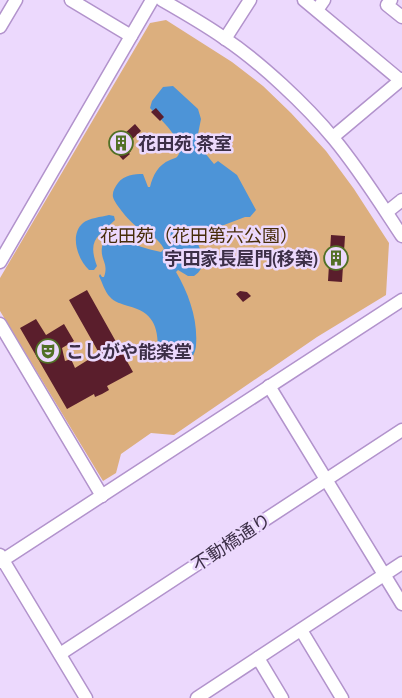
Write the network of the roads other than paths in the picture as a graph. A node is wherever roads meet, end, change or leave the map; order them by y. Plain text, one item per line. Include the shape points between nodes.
1 (16, 0) edge
2 (71, 0) edge
3 (152, 0) edge
4 (162, 0) edge
5 (250, 0) edge
6 (304, 0) edge
7 (391, 0) edge
8 (320, 5) edge
9 (402, 16) edge
10 (0, 27) edge
11 (131, 36) junction
12 (226, 39) junction
13 (401, 79) edge
14 (332, 137) junction
15 (402, 200) edge
16 (387, 212) junction
17 (402, 236) edge
18 (0, 262) edge
19 (402, 300) edge
20 (0, 324) edge
21 (269, 386) junction
22 (402, 430) edge
23 (326, 480) junction
24 (102, 496) junction
25 (1, 559) edge
26 (402, 563) edge
27 (384, 575) junction
28 (402, 604) edge
29 (301, 630) junction
30 (60, 654) junction
31 (258, 658) junction
32 (213, 694) edge
33 (86, 698) edge
34 (198, 698) edge
35 (282, 698) edge
36 (342, 698) edge

1 - 10 street
2 - 11 street
3 - 11 street
4 - 12 street
5 - 12 street
6 - 8 street
7 - 9 street via 387,4
8 - 13 street
11 - 18 street
12 - 14 street via 276,81
13 - 14 street
14 - 16 street
15 - 16 street
16 - 17 street
19 - 21 street
20 - 24 street
21 - 23 street
21 - 24 street
22 - 23 street, 不動橋通り
23 - 27 street
23 - 30 street, 不動橋通り
24 - 25 street
25 - 30 street
26 - 27 street
27 - 28 street
27 - 29 street
29 - 31 street
29 - 36 street
30 - 33 street
31 - 32 street
31 - 35 street
32 - 34 street

